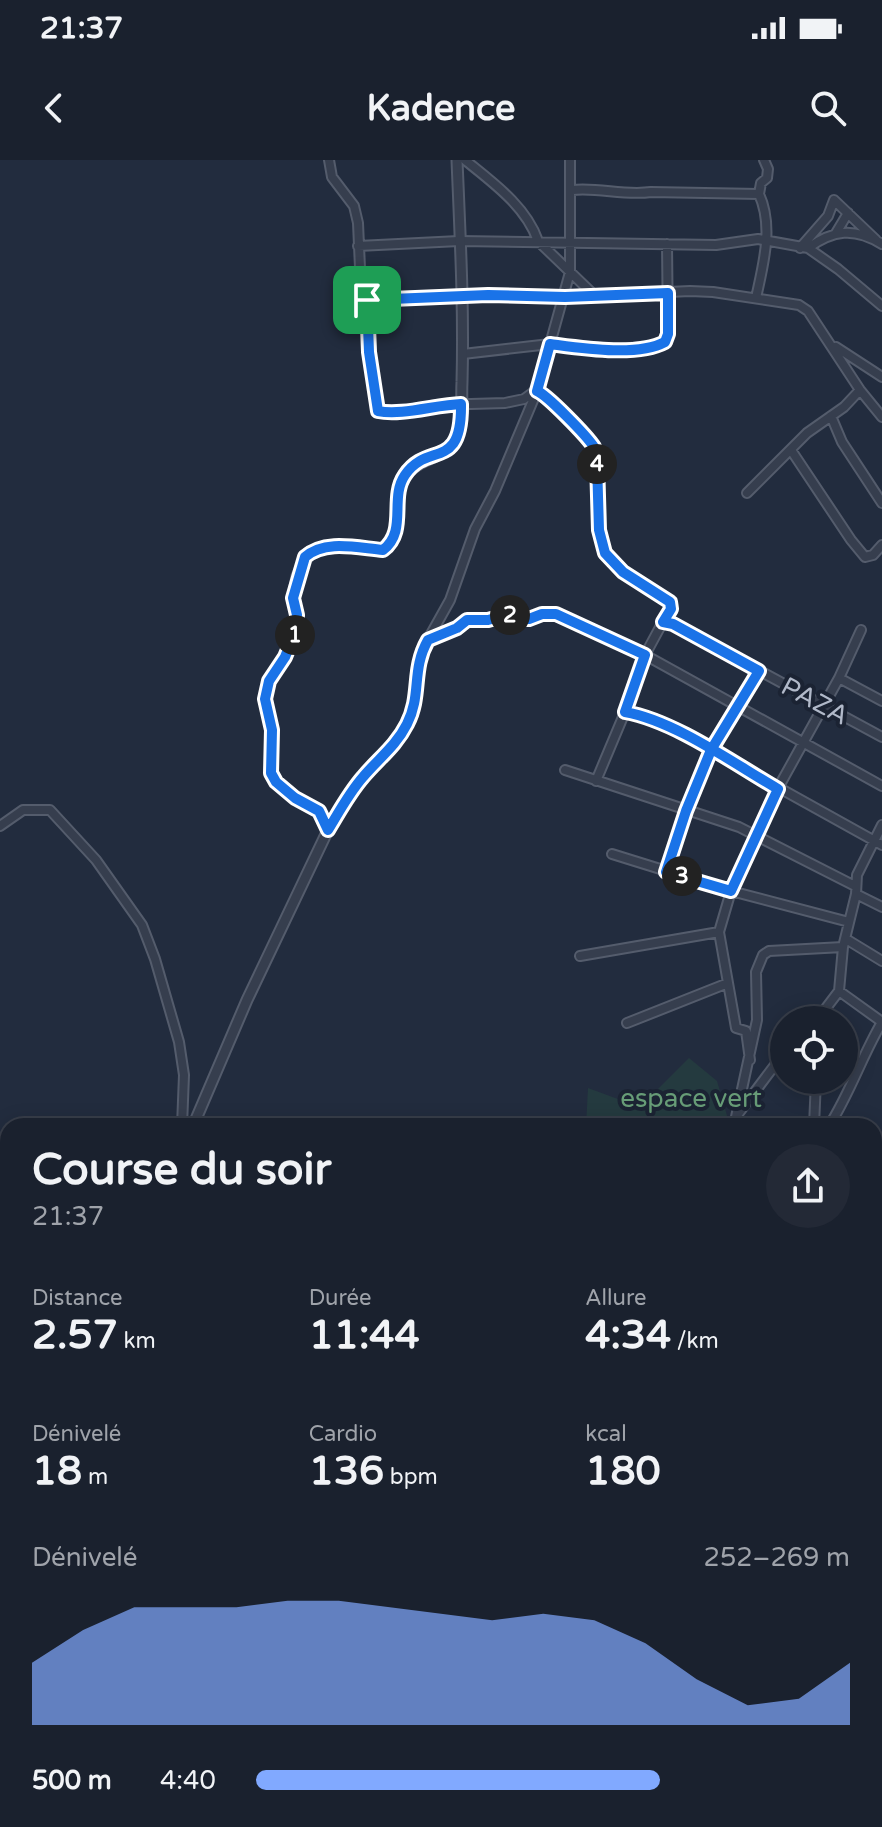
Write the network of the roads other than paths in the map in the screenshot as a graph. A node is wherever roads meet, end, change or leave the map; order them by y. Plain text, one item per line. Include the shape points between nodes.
1 (329, 160) edge
2 (457, 160) edge
3 (465, 160) edge
4 (570, 160) edge
5 (764, 160) edge
6 (572, 190) junction
7 (759, 194) junction
8 (848, 213) junction
9 (836, 233) junction
10 (459, 241) junction
11 (538, 241) junction
12 (767, 241) junction
13 (879, 242) edge
14 (570, 244) junction
15 (667, 244) junction
16 (358, 246) junction
17 (804, 248) junction
18 (570, 272) junction
19 (668, 293) junction
20 (593, 294) junction
21 (565, 297) junction
22 (462, 298) junction
23 (756, 298) junction
24 (367, 300) junction
25 (882, 306) edge
26 (829, 342) junction
27 (550, 344) junction
28 (463, 354) junction
29 (882, 377) edge
30 (860, 390) junction
31 (537, 391) junction
32 (461, 404) junction
33 (831, 416) junction
34 (882, 417) edge
35 (791, 450) junction
36 (747, 493) dead end
37 (882, 503) edge
38 (882, 545) edge
39 (663, 622) junction
40 (861, 630) dead end
41 (428, 640) junction
42 (645, 655) junction
43 (759, 671) junction
44 (839, 678) junction
45 (882, 701) edge
46 (824, 706) junction
47 (739, 708) junction
48 (625, 712) junction
49 (882, 737) edge
50 (803, 742) junction
51 (711, 750) junction
52 (565, 770) dead end
53 (596, 781) junction
54 (882, 786) edge
55 (778, 789) junction
56 (686, 811) junction
57 (882, 825) edge
58 (0, 826) edge
59 (328, 830) junction
60 (755, 835) junction
61 (878, 843) edge
62 (612, 854) dead end
63 (666, 872) junction
64 (855, 890) junction
65 (731, 891) junction
66 (882, 907) edge
67 (849, 922) junction
68 (719, 932) junction
69 (845, 943) junction
70 (580, 956) dead end
71 (882, 961) edge
72 (728, 983) junction
73 (839, 991) junction
74 (830, 1006) edge
75 (882, 1022) edge
76 (627, 1023) dead end
77 (750, 1060) junction
78 (770, 1072) edge
79 (815, 1094) edge
80 (738, 1114) junction
81 (182, 1118) edge
82 (196, 1118) edge
83 (737, 1118) edge
84 (814, 1118) edge
85 (834, 1118) edge

1 - 16 street via 332,177 356,213
2 - 10 street
3 - 11 street via 504,192
4 - 6 street
5 - 7 street via 767,178
6 - 7 street
6 - 14 street
7 - 12 street
8 - 9 street
8 - 13 street
8 - 17 street via 834,200
9 - 13 street via 858,232
9 - 17 street
10 - 11 street
10 - 16 street
10 - 22 street
11 - 14 street
11 - 18 street
12 - 15 street
12 - 17 street
12 - 23 street
14 - 15 street
14 - 18 street
15 - 19 street
16 - 24 street
17 - 25 street
18 - 20 street
18 - 21 street
19 - 20 street
19 - 23 street
19 - 27 street via 668,334 661,345 620,349
20 - 21 street
21 - 22 street
21 - 27 street
22 - 24 street
22 - 28 street
23 - 26 street via 803,307
24 - 32 street via 378,411
26 - 29 street
26 - 30 street
27 - 28 street
27 - 31 street
28 - 32 street
30 - 33 street
30 - 34 street
31 - 32 street via 508,403
31 - 39 street via 594,447 601,543 623,572 670,602
31 - 41 street via 475,529 450,600
32 - 59 street via 461,423 450,448 415,464 399,486 399,522 388,548 316,550 305,557 297,576 296,630 265,694 272,730 269,765 276,782 319,811
33 - 35 street
33 - 37 street
35 - 36 street
35 - 38 street via 865,557
39 - 42 street
39 - 43 street, PAZA
40 - 44 street
41 - 42 street via 467,620 556,614
41 - 59 street via 418,662 408,723 363,776
42 - 47 street
42 - 48 street
43 - 46 street, PAZA
43 - 47 street
44 - 45 street
44 - 46 street
46 - 49 street, PAZA
46 - 50 street
47 - 50 street
47 - 51 street
48 - 51 street via 655,719
48 - 53 street
50 - 54 street
50 - 55 street
51 - 55 street
51 - 56 street
52 - 53 street
53 - 56 street
55 - 60 street
55 - 61 street
56 - 60 street
56 - 63 street
57 - 61 street
58 - 81 street via 23,810 50,810 131,906 155,959 179,1042
59 - 82 street
60 - 64 street
60 - 65 street
61 - 64 street via 863,860
62 - 63 street
63 - 65 street
64 - 66 street
64 - 67 street
65 - 67 street
65 - 68 street
67 - 69 street
68 - 70 street
68 - 72 street
69 - 71 street
69 - 73 street
69 - 77 street via 763,955 756,972 757,1020
72 - 76 street
72 - 77 street via 734,1024 746,1031
73 - 74 street
73 - 75 street
75 - 85 street
77 - 80 street
78 - 80 street
79 - 84 street
80 - 83 street

